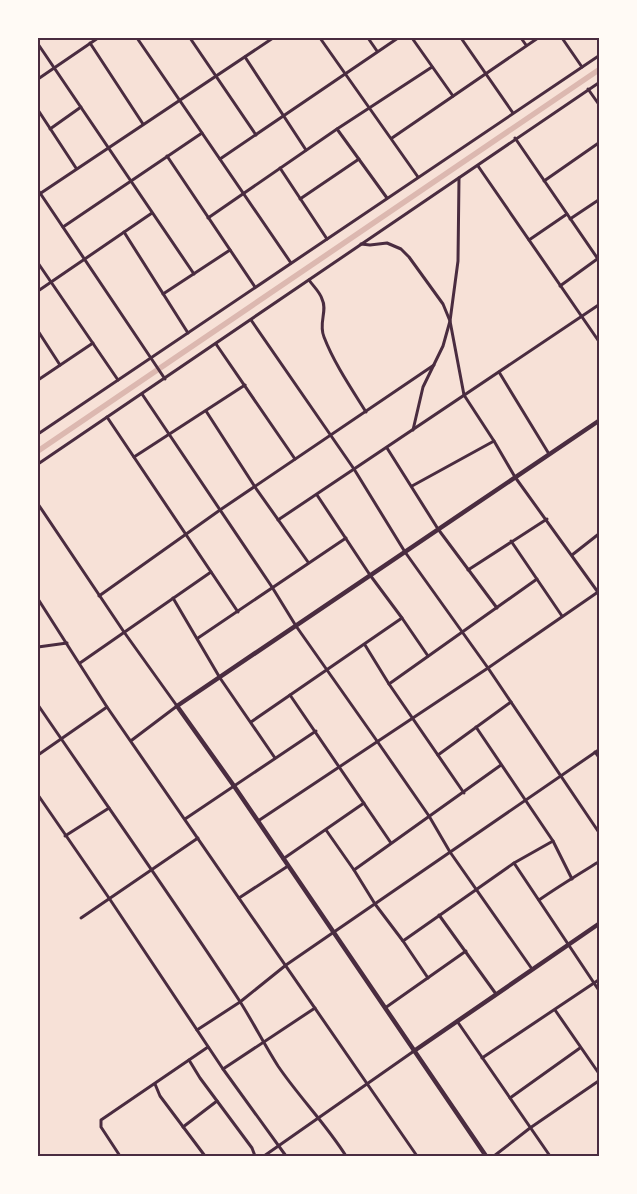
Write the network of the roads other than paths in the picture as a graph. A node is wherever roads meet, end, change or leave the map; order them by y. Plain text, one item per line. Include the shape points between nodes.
1 (98, 38) edge
2 (137, 38) edge
3 (190, 38) edge
4 (273, 38) edge
5 (320, 38) edge
6 (368, 38) edge
7 (398, 38) edge
8 (412, 38) edge
9 (461, 38) edge
10 (521, 38) edge
11 (538, 38) edge
12 (562, 38) edge
13 (90, 43) junction
14 (38, 44) edge
15 (526, 45) junction
16 (378, 52) junction
17 (600, 55) edge
18 (245, 56) junction
19 (432, 67) junction
20 (582, 67) junction
21 (54, 68) junction
22 (486, 73) junction
23 (345, 74) junction
24 (216, 76) junction
25 (38, 79) edge
26 (600, 82) edge
27 (588, 89) junction
28 (452, 96) junction
29 (179, 100) junction
30 (600, 106) edge
31 (81, 107) junction
32 (370, 108) junction
33 (38, 110) edge
34 (513, 113) junction
35 (284, 116) junction
36 (143, 124) junction
37 (337, 128) junction
38 (50, 129) junction
39 (202, 132) junction
40 (256, 135) junction
41 (392, 138) junction
42 (515, 138) junction
43 (600, 142) edge
44 (108, 147) junction
45 (306, 150) junction
46 (167, 156) junction
47 (359, 159) junction
48 (220, 160) junction
49 (478, 166) junction
50 (76, 168) junction
51 (280, 168) junction
52 (418, 176) junction
53 (460, 178) junction
54 (131, 181) junction
55 (544, 181) junction
56 (38, 193) edge
57 (243, 193) junction
58 (387, 198) junction
59 (300, 199) junction
60 (600, 199) edge
61 (152, 213) junction
62 (567, 214) junction
63 (208, 218) junction
64 (570, 220) junction
65 (63, 228) junction
66 (124, 232) junction
67 (327, 239) junction
68 (529, 240) junction
69 (361, 244) junction
70 (230, 250) junction
71 (84, 259) junction
72 (599, 259) edge
73 (38, 263) edge
74 (291, 263) junction
75 (194, 274) junction
76 (309, 280) junction
77 (51, 282) junction
78 (560, 286) junction
79 (255, 287) junction
80 (38, 291) edge
81 (163, 294) junction
82 (600, 304) edge
83 (581, 317) junction
84 (251, 320) junction
85 (450, 321) junction
86 (38, 332) edge
87 (188, 333) junction
88 (600, 343) edge
89 (93, 344) junction
90 (216, 344) junction
91 (151, 358) junction
92 (60, 365) junction
93 (434, 365) junction
94 (498, 372) junction
95 (165, 379) junction
96 (38, 380) edge
97 (118, 380) junction
98 (245, 385) junction
99 (142, 394) junction
100 (464, 395) junction
101 (206, 411) junction
102 (366, 412) junction
103 (107, 418) junction
104 (600, 420) edge
105 (413, 430) junction
106 (38, 434) edge
107 (170, 434) junction
108 (330, 436) junction
109 (494, 441) junction
110 (387, 448) junction
111 (549, 454) junction
112 (134, 457) junction
113 (295, 459) junction
114 (38, 464) edge
115 (354, 469) junction
116 (515, 477) junction
117 (412, 486) junction
118 (255, 487) junction
119 (317, 495) junction
120 (38, 504) edge
121 (220, 510) junction
122 (547, 519) junction
123 (278, 520) junction
124 (438, 529) junction
125 (600, 533) edge
126 (185, 535) junction
127 (346, 538) junction
128 (511, 541) junction
129 (405, 552) junction
130 (572, 555) junction
131 (308, 562) junction
132 (468, 570) junction
133 (210, 572) junction
134 (370, 576) junction
135 (537, 580) junction
136 (272, 587) junction
137 (599, 594) edge
138 (99, 596) junction
139 (173, 598) junction
140 (38, 599) edge
141 (497, 608) junction
142 (238, 612) junction
143 (562, 616) junction
144 (402, 618) junction
145 (296, 626) junction
146 (124, 632) junction
147 (463, 632) junction
148 (198, 638) junction
149 (67, 643) junction
150 (365, 645) junction
151 (38, 647) edge
152 (428, 656) junction
153 (80, 663) junction
154 (488, 668) junction
155 (327, 669) junction
156 (220, 678) junction
157 (390, 684) junction
158 (290, 695) junction
159 (511, 702) junction
160 (38, 705) edge
161 (177, 706) junction
162 (107, 707) junction
163 (412, 717) junction
164 (251, 722) junction
165 (476, 727) junction
166 (316, 731) junction
167 (61, 739) junction
168 (132, 740) junction
169 (377, 741) junction
170 (600, 749) edge
171 (595, 752) junction
172 (38, 755) edge
173 (438, 755) junction
174 (275, 758) junction
175 (600, 759) edge
176 (502, 765) junction
177 (339, 766) junction
178 (560, 777) junction
179 (234, 786) junction
180 (464, 793) junction
181 (38, 795) edge
182 (525, 800) junction
183 (364, 803) junction
184 (109, 808) junction
185 (429, 816) junction
186 (185, 819) junction
187 (258, 821) junction
188 (326, 830) junction
189 (600, 834) edge
190 (65, 836) junction
191 (198, 838) junction
192 (553, 841) junction
193 (392, 843) junction
194 (450, 852) junction
195 (283, 859) junction
196 (600, 860) edge
197 (514, 863) junction
198 (288, 866) junction
199 (151, 869) junction
200 (354, 870) junction
201 (572, 879) junction
202 (477, 889) junction
203 (109, 898) junction
204 (239, 898) junction
205 (539, 900) junction
206 (375, 904) junction
207 (439, 915) junction
208 (81, 918) dead end
209 (600, 923) edge
210 (334, 932) junction
211 (404, 941) junction
212 (567, 945) junction
213 (466, 951) junction
214 (286, 965) junction
215 (532, 969) junction
216 (428, 978) junction
217 (600, 979) edge
218 (593, 983) junction
219 (600, 992) edge
220 (496, 994) junction
221 (240, 1002) junction
222 (315, 1008) junction
223 (385, 1008) junction
224 (555, 1010) junction
225 (457, 1021) junction
226 (197, 1030) junction
227 (264, 1042) junction
228 (208, 1047) junction
229 (580, 1048) junction
230 (414, 1051) junction
231 (482, 1058) junction
232 (189, 1060) junction
233 (223, 1069) junction
234 (600, 1075) edge
235 (600, 1080) edge
236 (156, 1084) junction
237 (365, 1084) junction
238 (510, 1098) junction
239 (217, 1101) junction
240 (319, 1118) junction
241 (183, 1127) junction
242 (530, 1128) junction
243 (278, 1146) junction
244 (120, 1156) edge
245 (205, 1156) edge
246 (256, 1156) edge
247 (264, 1156) edge
248 (286, 1156) edge
249 (346, 1156) edge
250 (417, 1156) edge
251 (486, 1156) edge
252 (494, 1156) edge
253 (550, 1156) edge

1 - 13 street
2 - 29 street
3 - 24 street
4 - 18 street
5 - 23 street
6 - 16 street
7 - 16 street
8 - 19 street
9 - 22 street
10 - 15 street
11 - 15 street
12 - 20 street
13 - 21 street
13 - 36 street
14 - 21 street
15 - 22 street
16 - 23 street
17 - 20 street
18 - 24 street
18 - 35 street
19 - 28 street
19 - 32 street
20 - 34 street
21 - 25 street
21 - 31 street
22 - 28 street
22 - 34 street
23 - 32 street
23 - 35 street
24 - 29 street
24 - 40 street
26 - 27 street
27 - 30 street
27 - 42 street
28 - 41 street
29 - 36 street
29 - 39 street
31 - 38 street
31 - 44 street
32 - 37 street
32 - 41 street
33 - 38 street
34 - 52 street
35 - 40 street
35 - 45 street
36 - 44 street
37 - 45 street
37 - 47 street
38 - 50 street
39 - 46 street
39 - 48 street
40 - 48 street
41 - 52 street
42 - 49 street
42 - 55 street
43 - 55 street
44 - 50 street
44 - 54 street
45 - 51 street
46 - 54 street
46 - 63 street
47 - 58 street
47 - 59 street
48 - 57 street
49 - 53 street
49 - 68 street
50 - 56 street
51 - 57 street
51 - 59 street
52 - 58 street
53 - 69 street
53 - 85 street via 458,261
54 - 61 street
54 - 65 street
55 - 62 street
56 - 65 street
57 - 63 street
57 - 74 street
58 - 67 street
59 - 67 street
60 - 64 street
61 - 66 street
61 - 75 street
62 - 64 street
62 - 68 street
63 - 70 street
64 - 72 street
65 - 71 street
66 - 71 street
66 - 81 street
67 - 74 street
68 - 78 street
69 - 76 street
69 - 85 street via 387,243 401,249 439,298
70 - 75 street
70 - 79 street
71 - 77 street
71 - 91 street
72 - 78 street
73 - 77 street
74 - 79 street
75 - 81 street
76 - 84 street
76 - 102 street via 322,298 324,339
77 - 80 street
77 - 89 street
78 - 83 street
79 - 87 street
81 - 87 street
82 - 83 street
83 - 88 street
83 - 94 street
84 - 90 street
84 - 108 street
85 - 93 street
85 - 100 street
86 - 92 street
87 - 91 street
89 - 92 street
89 - 97 street
90 - 95 street
90 - 98 street
91 - 95 street
91 - 97 street
92 - 96 street
93 - 102 street
93 - 105 street via 424,387
94 - 100 street
94 - 111 street
95 - 99 street
97 - 106 street
98 - 101 street
98 - 113 street
99 - 103 street
99 - 107 street
100 - 105 street
100 - 109 street
101 - 107 street
101 - 118 street
102 - 108 street
103 - 112 street
103 - 114 street
104 - 111 street
105 - 110 street
107 - 112 street
107 - 121 street
108 - 113 street
108 - 115 street
109 - 116 street
109 - 117 street
110 - 115 street
110 - 117 street
111 - 116 street
112 - 126 street
113 - 118 street
115 - 119 street
115 - 129 street
116 - 122 street
116 - 124 street
117 - 124 street
118 - 121 street
118 - 123 street
119 - 123 street
119 - 127 street
120 - 138 street
121 - 126 street
121 - 136 street
122 - 128 street
122 - 130 street
123 - 131 street
124 - 129 street
124 - 132 street
125 - 130 street
126 - 133 street
126 - 138 street
127 - 131 street
127 - 134 street
128 - 132 street
128 - 135 street
129 - 134 street
129 - 147 street
130 - 137 street
131 - 136 street
132 - 141 street
133 - 139 street
133 - 142 street
134 - 144 street
134 - 145 street
135 - 141 street
135 - 143 street
136 - 142 street
136 - 145 street
137 - 143 street
138 - 146 street
139 - 146 street
139 - 148 street
140 - 149 street
141 - 147 street
142 - 148 street
143 - 154 street
144 - 150 street
144 - 152 street
145 - 155 street
145 - 156 street
146 - 153 street
146 - 161 street
147 - 152 street
147 - 154 street
148 - 156 street
149 - 151 street
149 - 153 street
150 - 155 street
150 - 157 street
152 - 157 street
153 - 162 street
154 - 159 street
154 - 163 street
155 - 158 street
155 - 169 street
156 - 161 street
156 - 164 street
157 - 163 street
158 - 164 street
158 - 166 street
159 - 165 street
159 - 178 street
160 - 167 street
161 - 168 street
161 - 179 street
162 - 167 street
162 - 168 street
163 - 169 street
163 - 173 street
164 - 174 street
165 - 173 street
165 - 176 street
166 - 174 street
166 - 177 street
167 - 172 street
167 - 184 street
168 - 186 street
169 - 177 street
169 - 185 street
170 - 171 street
171 - 175 street
171 - 178 street
173 - 180 street
174 - 179 street
176 - 180 street
176 - 182 street
177 - 183 street
177 - 187 street
178 - 182 street
178 - 189 street
179 - 186 street
179 - 187 street
180 - 185 street
181 - 190 street
182 - 192 street
182 - 194 street
183 - 188 street
183 - 193 street
184 - 190 street
184 - 199 street
185 - 193 street
185 - 194 street
186 - 191 street
187 - 195 street
188 - 195 street
188 - 200 street
190 - 203 street
191 - 199 street
191 - 204 street
192 - 197 street
192 - 201 street
193 - 200 street
194 - 202 street
194 - 206 street
195 - 198 street
196 - 201 street
197 - 202 street
197 - 205 street
198 - 204 street
198 - 210 street
199 - 203 street
199 - 221 street
200 - 206 street
201 - 205 street
202 - 207 street
202 - 215 street
203 - 208 street
203 - 226 street
204 - 214 street
205 - 212 street
206 - 210 street
206 - 211 street
207 - 211 street
207 - 213 street
209 - 212 street
210 - 214 street
210 - 223 street
211 - 216 street
212 - 215 street
212 - 218 street
213 - 216 street
213 - 220 street
214 - 221 street
214 - 222 street
215 - 220 street
216 - 223 street
217 - 218 street
218 - 219 street
218 - 224 street
220 - 225 street
221 - 226 street
221 - 227 street
222 - 227 street
222 - 237 street
223 - 230 street
224 - 229 street
224 - 231 street
225 - 230 street
225 - 231 street
226 - 228 street
227 - 233 street
227 - 240 street via 292,1085
228 - 232 street
228 - 233 street
229 - 234 street
229 - 238 street
230 - 237 street
230 - 251 street
231 - 238 street
232 - 236 street
232 - 239 street
233 - 243 street
235 - 242 street
236 - 241 street via 160,1096
236 - 244 street via 100,1120 101,1127
237 - 240 street
237 - 250 street
238 - 242 street
239 - 241 street
239 - 246 street
240 - 243 street
240 - 249 street
241 - 245 street
242 - 252 street
242 - 253 street
243 - 247 street
243 - 248 street

